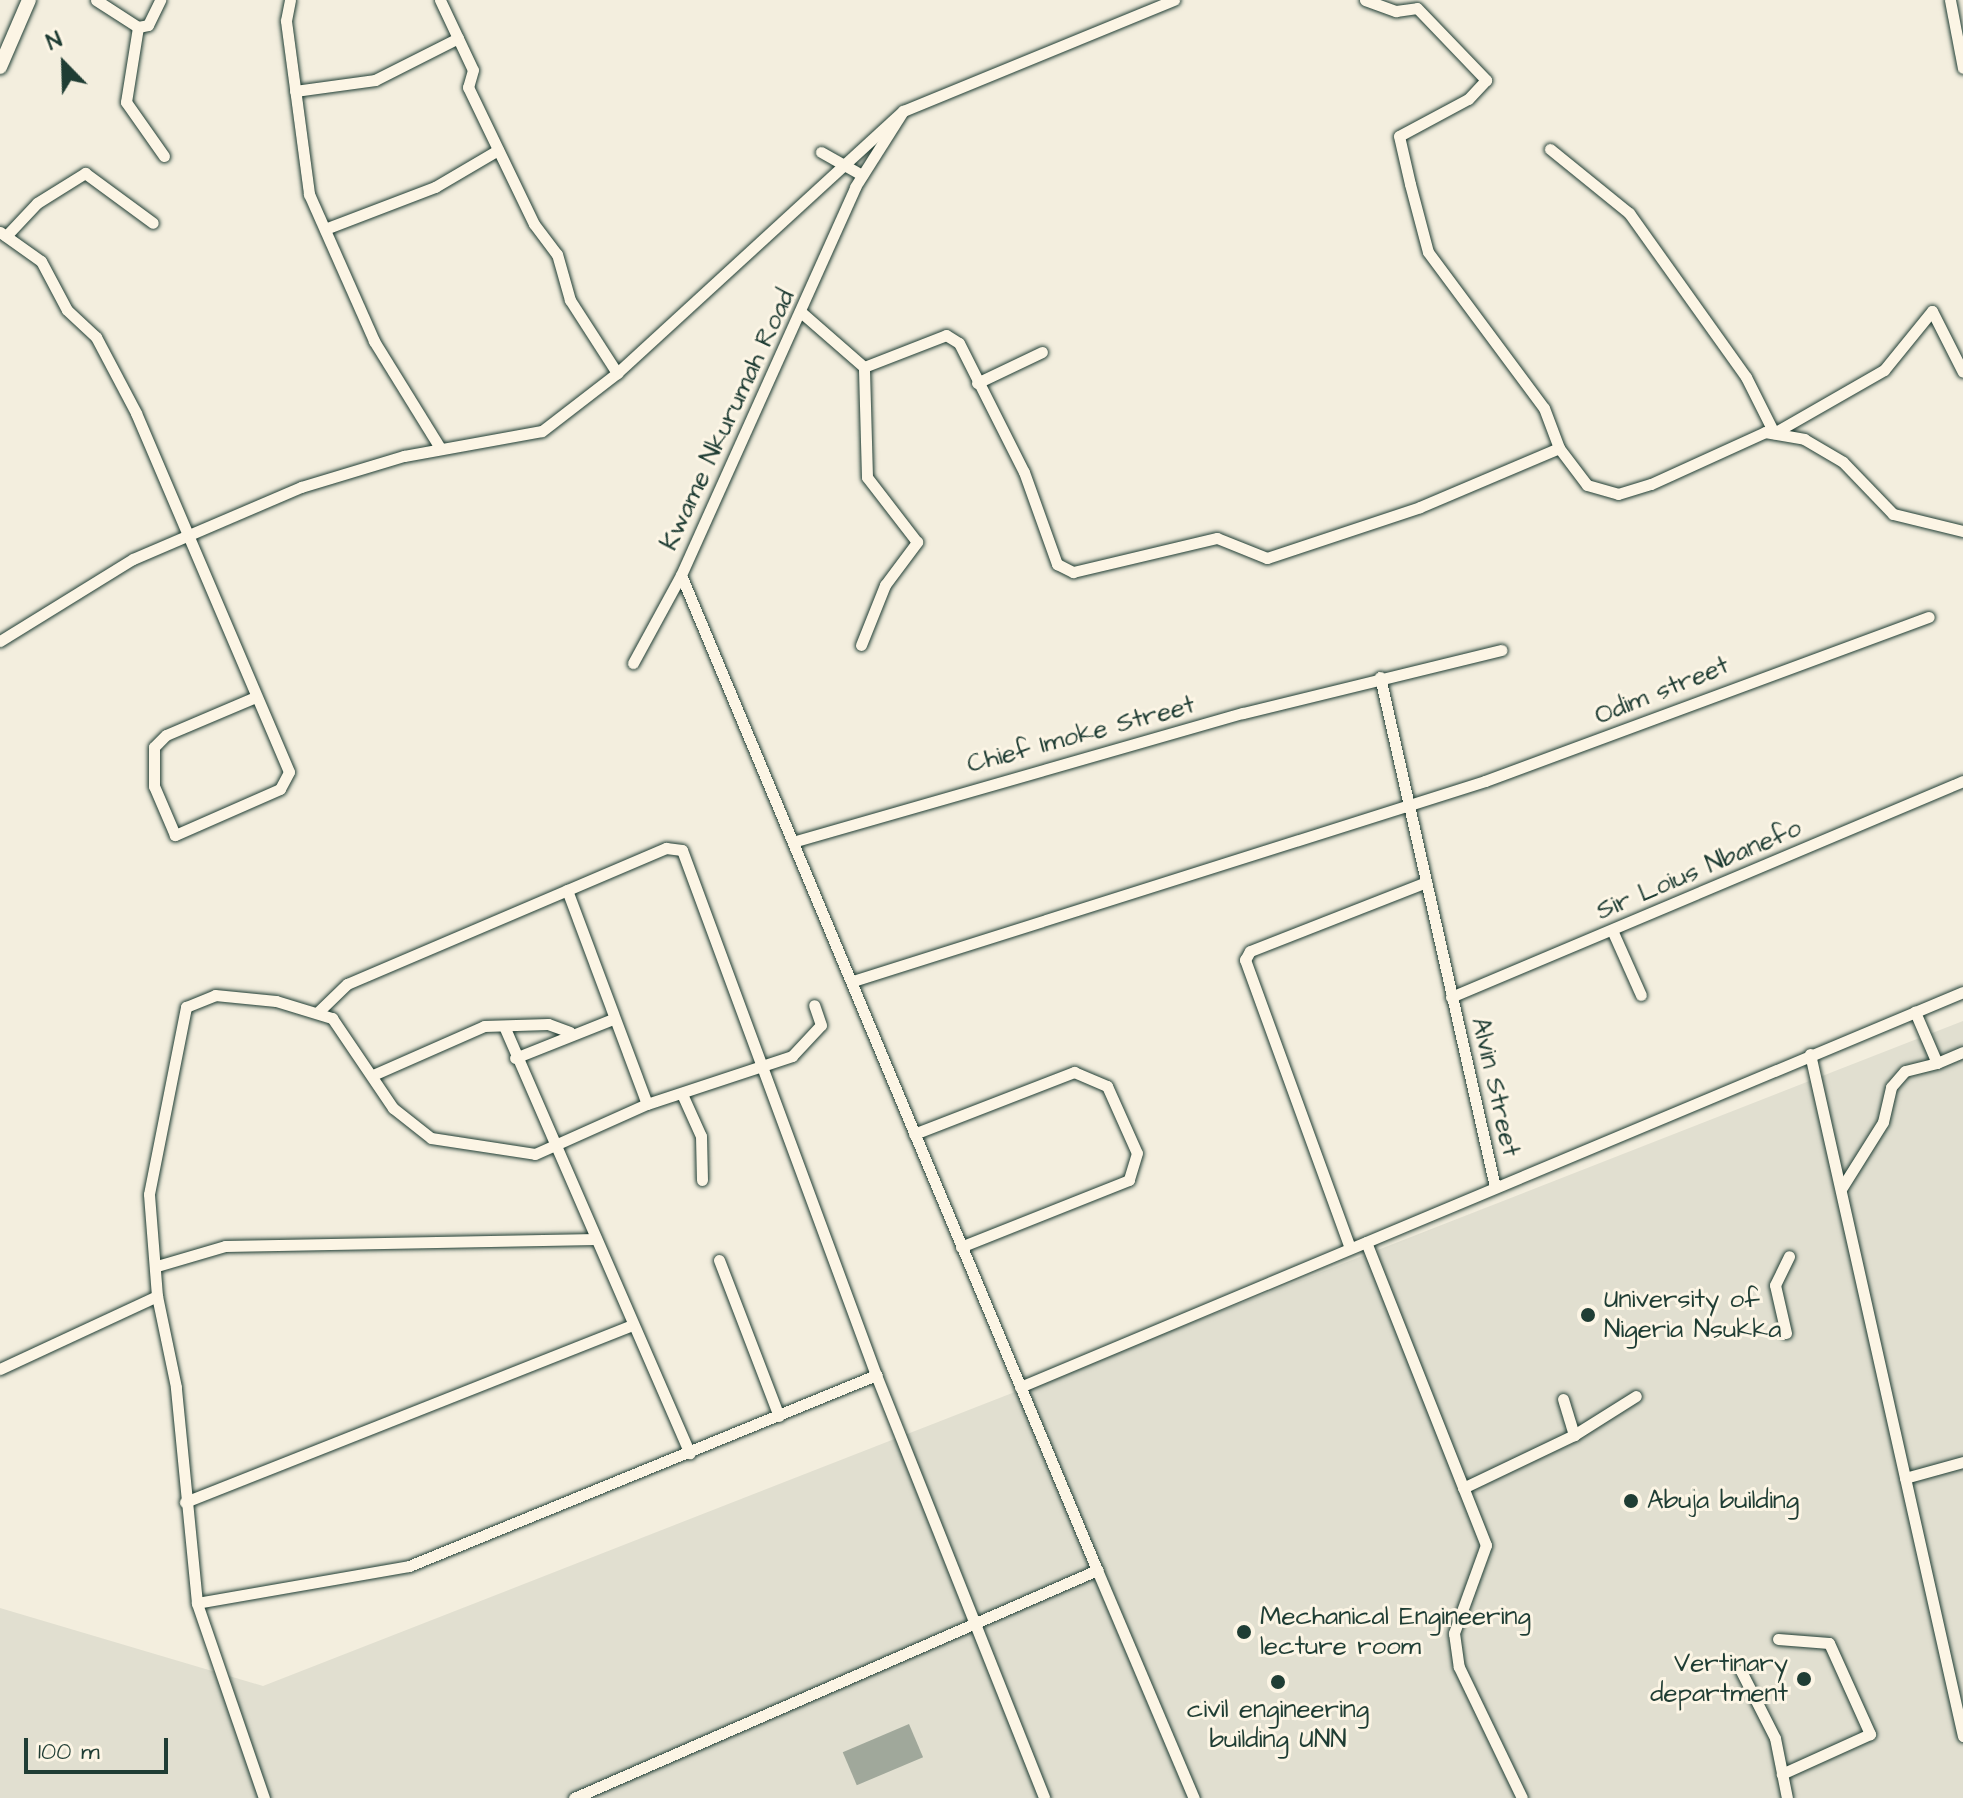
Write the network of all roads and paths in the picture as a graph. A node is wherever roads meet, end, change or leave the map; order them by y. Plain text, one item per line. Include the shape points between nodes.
1 (29, 0) edge
2 (96, 0) edge
3 (160, 0) edge
4 (290, 0) edge
5 (440, 0) edge
6 (1174, 0) edge
7 (1365, 0) edge
8 (1950, 0) edge
9 (138, 27) junction
10 (458, 38) junction
11 (0, 67) edge
12 (1963, 68) edge
13 (295, 91) junction
14 (903, 111) junction
15 (1550, 149) dead end
16 (498, 150) junction
17 (821, 152) dead end
18 (164, 156) dead end
19 (846, 163) junction
20 (862, 175) junction
21 (153, 223) dead end
22 (325, 229) junction
23 (3, 234) edge
24 (802, 313) junction
25 (1042, 352) dead end
26 (864, 367) junction
27 (1963, 372) edge
28 (617, 373) junction
29 (977, 383) junction
30 (1774, 433) junction
31 (440, 448) junction
32 (1559, 448) junction
33 (1963, 531) edge
34 (184, 538) junction
35 (681, 575) junction
36 (1929, 617) dead end
37 (0, 641) edge
38 (861, 645) dead end
39 (1501, 650) dead end
40 (633, 663) dead end
41 (1380, 677) junction
42 (253, 698) junction
43 (1963, 781) edge
44 (1410, 806) junction
45 (796, 841) junction
46 (1426, 882) junction
47 (567, 890) junction
48 (1612, 930) junction
49 (853, 981) junction
50 (1963, 992) edge
51 (1641, 995) dead end
52 (1451, 997) junction
53 (814, 1005) dead end
54 (1915, 1012) junction
55 (317, 1013) junction
56 (613, 1019) junction
57 (504, 1026) junction
58 (570, 1032) junction
59 (1963, 1052) edge
60 (1810, 1054) junction
61 (515, 1058) junction
62 (1937, 1063) junction
63 (760, 1071) junction
64 (373, 1075) junction
65 (682, 1094) junction
66 (647, 1104) junction
67 (914, 1134) junction
68 (555, 1146) junction
69 (702, 1180) dead end
70 (1495, 1187) junction
71 (1841, 1189) junction
72 (596, 1239) junction
73 (1366, 1242) junction
74 (961, 1247) junction
75 (1350, 1248) junction
76 (1789, 1256) dead end
77 (719, 1260) dead end
78 (157, 1266) junction
79 (157, 1296) junction
80 (631, 1325) junction
81 (1786, 1333) dead end
82 (0, 1369) edge
83 (876, 1375) junction
84 (1020, 1387) junction
85 (1636, 1396) dead end
86 (1563, 1399) dead end
87 (779, 1416) junction
88 (1574, 1435) junction
89 (690, 1453) junction
90 (1963, 1462) edge
91 (1905, 1478) junction
92 (1463, 1488) junction
93 (185, 1502) junction
94 (1097, 1570) junction
95 (197, 1603) junction
96 (976, 1620) junction
97 (1778, 1639) dead end
98 (1741, 1671) dead end
99 (1963, 1736) edge
100 (1782, 1774) junction
101 (1785, 1797) edge
102 (264, 1798) edge
103 (574, 1798) edge
104 (1044, 1798) edge
105 (1194, 1798) edge
106 (1522, 1798) edge

1 - 11 main road
2 - 9 street
3 - 9 street via 148,25
4 - 13 street
5 - 10 street
6 - 14 street
7 - 32 street via 1396,11 1417,8 1486,80 1468,99 1399,136 1428,252 1544,408
8 - 12 street
9 - 18 street via 126,102
10 - 13 street via 375,80
10 - 16 street via 473,70 468,87
13 - 22 street via 309,194
14 - 19 street
14 - 20 street, Kwame Nkurumah Road
15 - 30 street via 1629,213 1746,377
16 - 22 street via 435,187
16 - 28 street via 557,254 570,300
17 - 19 street
19 - 20 street
19 - 28 street
20 - 24 street, Kwame Nkurumah Road
21 - 23 street via 85,173 37,203
22 - 31 street via 374,341
23 - 34 street via 41,261 67,310 96,337 136,413
24 - 26 street
24 - 35 street, Kwame Nkurumah Road
25 - 29 street
26 - 29 street via 946,335 959,343
26 - 38 street via 867,477 917,542 885,585
27 - 30 street via 1932,311 1884,370
28 - 31 street via 542,431
29 - 32 street via 1024,472 1057,564 1073,572 1217,538 1267,558 1420,507
30 - 32 street via 1618,494 1587,485
30 - 33 street via 1804,439 1843,462 1893,514
31 - 34 street via 301,487
34 - 37 street via 133,559
34 - 42 street
35 - 40 street
35 - 45 street, Kwame Nkurumah Road
36 - 44 street, Odim street
39 - 41 street, Chief Imoke Street
41 - 44 street, Alvin Street
41 - 45 street, Chief Imoke Street
42 - 42 street via 289,780 175,835 154,786 154,747 166,735
43 - 48 street, Sir Loius Nbanefo
44 - 46 street, Alvin Street
44 - 49 street, Odim street
45 - 49 street, Kwame Nkurumah Road
46 - 52 street, Alvin Street
46 - 75 street via 1250,951 1245,960
47 - 55 street via 347,984
47 - 56 street
47 - 63 street via 666,848 682,850
48 - 51 street
48 - 52 street, Sir Loius Nbanefo
49 - 67 street, Kwame Nkurumah Road
50 - 54 street
52 - 70 street, Alvin Street
53 - 63 street via 821,1025 810,1042
54 - 60 street
54 - 62 street
55 - 64 street via 348,1034
55 - 78 street via 215,995 186,1007 149,1194
56 - 58 street
56 - 66 street
57 - 58 street via 548,1024
57 - 61 street
57 - 64 street via 484,1026
58 - 61 street
59 - 62 street
60 - 70 street
60 - 71 street
61 - 68 street
62 - 71 street via 1905,1071 1891,1087 1883,1122
63 - 65 street
63 - 83 street
64 - 68 street via 393,1108 431,1138 535,1154
65 - 66 street
65 - 69 street via 701,1136
66 - 68 street
67 - 74 street, Kwame Nkurumah Road
67 - 74 street via 1074,1072 1107,1086 1137,1153 1129,1180
68 - 72 street
70 - 73 street
71 - 91 street
72 - 78 street via 225,1246
72 - 80 street
73 - 75 street
73 - 92 street
74 - 84 street, Kwame Nkurumah Road
75 - 84 street
76 - 81 street via 1775,1285
77 - 87 street
78 - 79 street
79 - 82 street
79 - 93 street via 176,1387
80 - 89 street
80 - 93 street
83 - 87 street
83 - 96 street
84 - 94 street, Kwame Nkurumah Road
85 - 88 street
86 - 88 street
87 - 89 street
88 - 92 street
89 - 95 street via 409,1566
90 - 91 street
91 - 99 street
92 - 106 street via 1486,1545 1454,1633 1459,1667
93 - 95 street
94 - 96 street
94 - 105 street, Kwame Nkurumah Road
95 - 102 street
96 - 103 street
96 - 104 street
97 - 100 street via 1829,1643 1870,1734
98 - 100 street via 1775,1738
100 - 101 street

